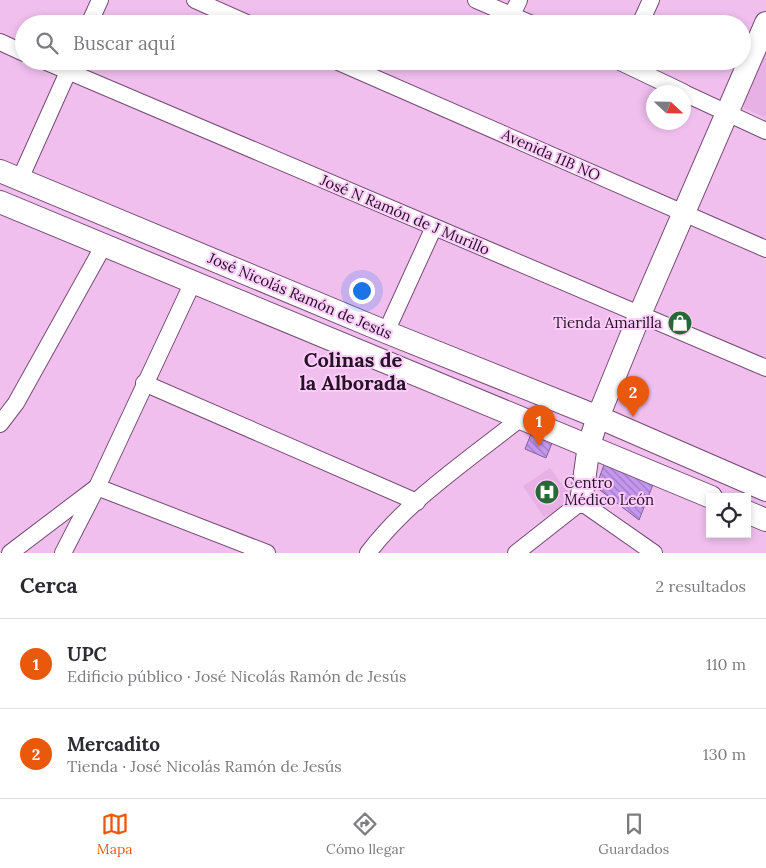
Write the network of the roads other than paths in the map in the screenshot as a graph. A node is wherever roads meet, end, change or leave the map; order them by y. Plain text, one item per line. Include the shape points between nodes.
1 (100, 0) edge
2 (195, 0) edge
3 (476, 0) edge
4 (519, 0) edge
5 (651, 0) edge
6 (93, 15) edge
7 (229, 15) edge
8 (512, 15) joint
9 (644, 15) edge
10 (766, 23) edge
11 (0, 42) edge
12 (15, 48) edge
13 (751, 57) edge
14 (69, 70) edge
15 (80, 70) edge
16 (357, 70) edge
17 (637, 70) edge
18 (745, 70) edge
19 (667, 85) edge
20 (691, 97) edge
21 (726, 114) junction
22 (766, 131) edge
23 (10, 175) edge
24 (2, 208) edge
25 (685, 213) junction
26 (434, 227) junction
27 (104, 245) junction
28 (766, 249) edge
29 (193, 282) junction
30 (640, 314) junction
31 (386, 332) junction
32 (766, 368) edge
33 (144, 383) junction
34 (598, 417) junction
35 (521, 418) junction
36 (0, 424) edge
37 (589, 445) junction
38 (97, 487) junction
39 (766, 490) edge
40 (706, 495) edge
41 (416, 502) junction
42 (581, 502) junction
43 (751, 514) edge
44 (766, 520) edge
45 (10, 553) edge
46 (63, 553) edge
47 (267, 553) edge
48 (368, 553) edge
49 (516, 553) edge
50 (654, 553) edge

1 - 6 street
2 - 7 street
3 - 8 street
4 - 8 street
5 - 9 street
10 - 13 street
11 - 12 street
14 - 23 street
15 - 26 street, José N Ramón de J Murillo
16 - 25 street, Avenida 11B NO
17 - 19 street
18 - 21 street
20 - 21 street
21 - 22 street
21 - 25 street
23 - 31 street, José Nicolás Ramón de Jesús
24 - 27 street, José Nicolás Ramón de Jesús
25 - 28 street, Avenida 11B NO
25 - 30 street
26 - 30 street, José N Ramón de J Murillo
26 - 31 street
27 - 29 street, José Nicolás Ramón de Jesús
27 - 36 street via 16,402
29 - 33 street
29 - 35 street, José Nicolás Ramón de Jesús
30 - 32 street, José N Ramón de J Murillo
30 - 34 street
31 - 34 street, José Nicolás Ramón de Jesús
33 - 38 street
33 - 41 street
34 - 37 street
34 - 39 street, José Nicolás Ramón de Jesús
35 - 37 street, José Nicolás Ramón de Jesús
35 - 41 street
37 - 40 street, José Nicolás Ramón de Jesús
37 - 42 street
38 - 45 street
38 - 46 street
38 - 47 street
41 - 48 street
42 - 49 street
42 - 50 street
43 - 44 street

